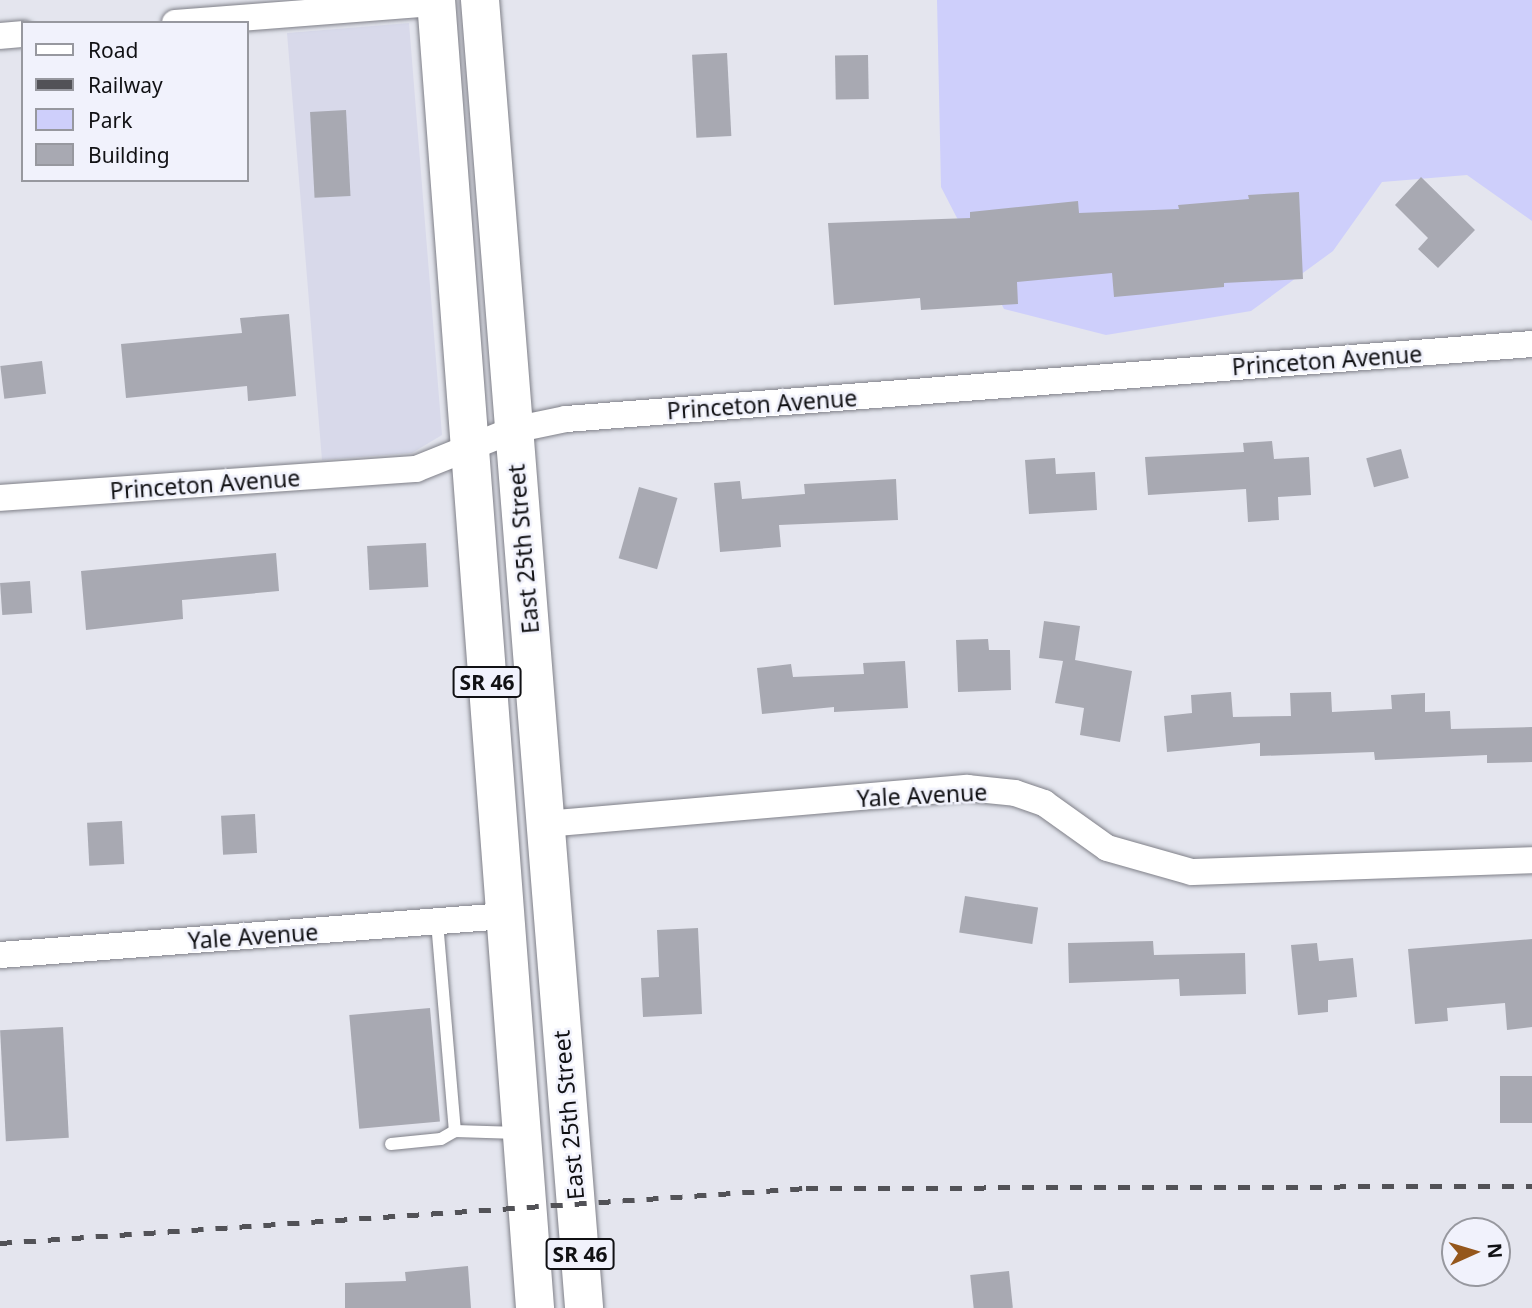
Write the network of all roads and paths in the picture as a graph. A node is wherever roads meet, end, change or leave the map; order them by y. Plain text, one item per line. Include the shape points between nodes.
1 (480, 0) edge
2 (436, 1) edge
3 (199, 21) edge
4 (21, 34) edge
5 (0, 36) edge
6 (1532, 344) edge
7 (513, 430) junction
8 (470, 447) junction
9 (0, 498) edge
10 (545, 824) junction
11 (1532, 860) edge
12 (505, 916) junction
13 (437, 922) junction
14 (0, 955) edge
15 (455, 1131) junction
16 (522, 1133) junction
17 (391, 1144) dead end
18 (530, 1245) junction
19 (535, 1308) edge
20 (558, 1308) edge
21 (584, 1308) edge

1 - 7 main road, East 25th Street / SR 46
2 - 3 street
2 - 8 main road, East 25th Street / SR 46
4 - 5 street
6 - 7 street, Princeton Avenue via 566,419
7 - 8 street, Princeton Avenue
7 - 10 main road, East 25th Street / SR 46
8 - 9 street, Princeton Avenue via 416,469
8 - 12 main road, East 25th Street / SR 46
10 - 11 street, Yale Avenue via 967,788 1015,793 1044,803 1107,848 1192,872
10 - 21 main road, East 25th Street / SR 46
12 - 13 street, Yale Avenue
12 - 16 main road, East 25th Street / SR 46
13 - 14 street, Yale Avenue
13 - 15 lane
15 - 16 lane
15 - 17 lane via 441,1139
16 - 18 main road, East 25th Street / SR 46
18 - 19 main road, East 25th Street / SR 46
18 - 20 main road

